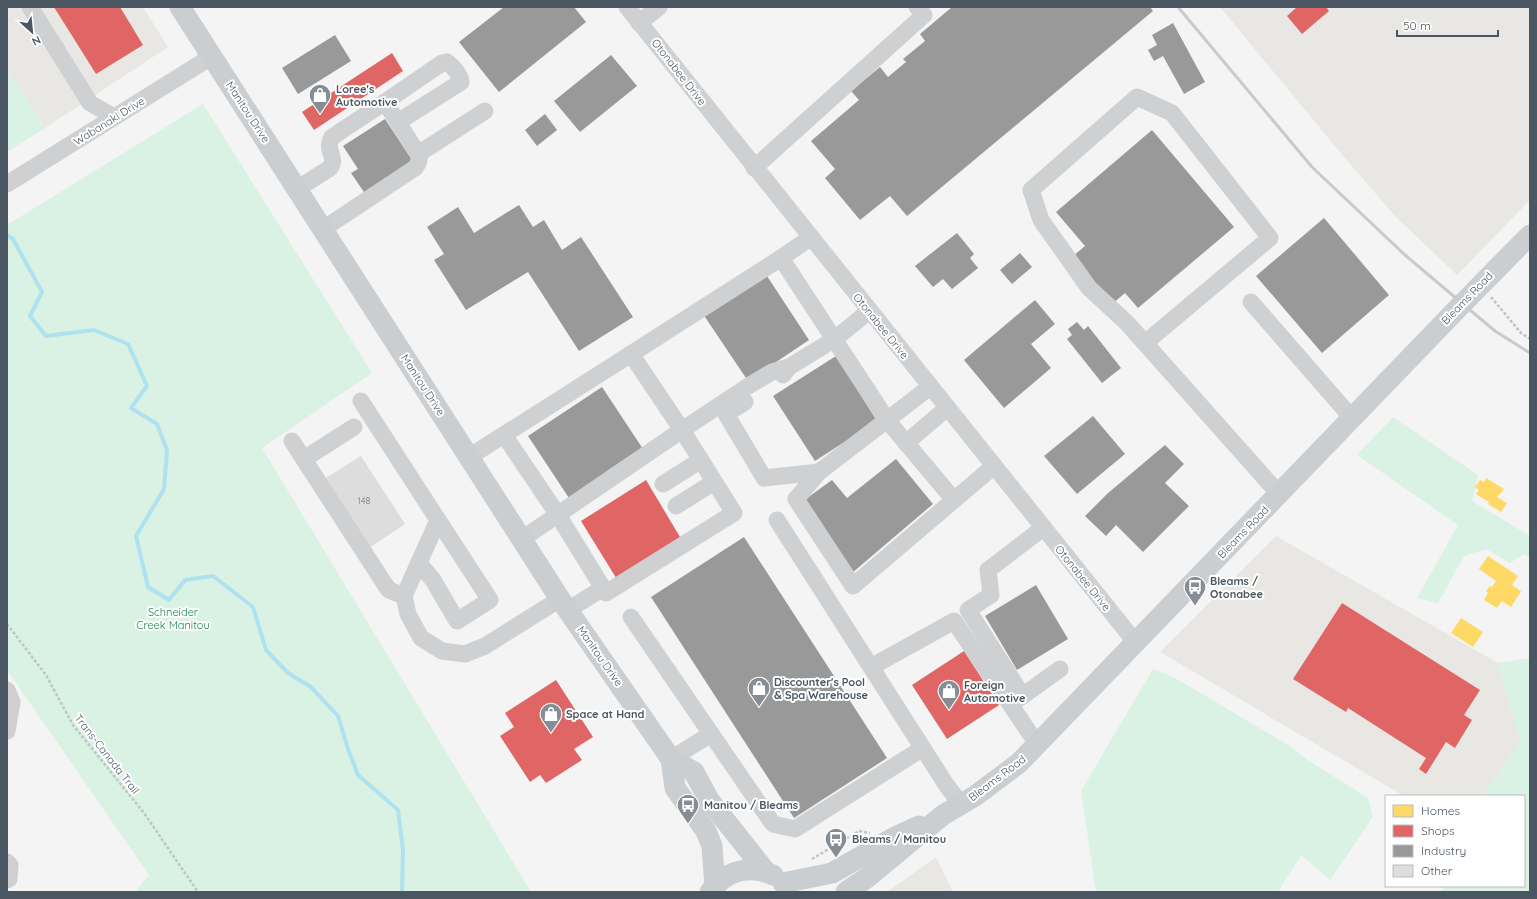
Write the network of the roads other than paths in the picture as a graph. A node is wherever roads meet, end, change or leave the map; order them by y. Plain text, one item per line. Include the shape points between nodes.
1 (30, 7) edge
2 (180, 7) edge
3 (627, 7) edge
4 (659, 7) edge
5 (917, 7) edge
6 (639, 23) junction
7 (212, 57) junction
8 (386, 102) junction
9 (485, 111) dead end
10 (114, 118) junction
11 (398, 122) junction
12 (418, 154) junction
13 (754, 168) junction
14 (7, 184) edge
15 (297, 189) junction
16 (323, 229) junction
17 (1530, 234) edge
18 (810, 238) junction
19 (781, 258) junction
20 (1251, 302) dead end
21 (869, 311) junction
22 (835, 339) junction
23 (1146, 343) junction
24 (631, 354) junction
25 (789, 367) junction
26 (930, 387) junction
27 (361, 401) dead end
28 (947, 408) junction
29 (1352, 418) junction
30 (887, 420) junction
31 (354, 427) dead end
32 (682, 430) junction
33 (504, 435) junction
34 (292, 441) dead end
35 (906, 443) junction
36 (469, 457) junction
37 (304, 459) junction
38 (701, 460) junction
39 (994, 466) junction
40 (819, 472) junction
41 (714, 482) junction
42 (663, 484) dead end
43 (1279, 494) junction
44 (954, 500) junction
45 (676, 506) dead end
46 (558, 515) junction
47 (438, 520) junction
48 (777, 520) dead end
49 (1043, 528) junction
50 (522, 539) junction
51 (419, 563) junction
52 (603, 588) junction
53 (404, 596) junction
54 (564, 604) junction
55 (631, 617) dead end
56 (1136, 644) junction
57 (871, 667) junction
58 (1060, 669) dead end
59 (7, 690) edge
60 (1016, 700) junction
61 (7, 731) edge
62 (711, 734) junction
63 (1037, 744) junction
64 (923, 748) junction
65 (671, 759) junction
66 (961, 804) junction
67 (944, 815) junction
68 (7, 862) edge
69 (7, 880) edge
70 (780, 882) edge
71 (712, 889) edge
72 (846, 892) edge

1 - 10 street via 90,103
2 - 7 main road, Manitou Drive
3 - 6 street, Otonabee Drive
4 - 6 street
5 - 13 street via 924,15
6 - 13 street, Otonabee Drive
7 - 10 street, Wabanaki Drive
7 - 15 main road, Manitou Drive
8 - 11 street
8 - 11 street via 442,63 450,63 460,77 460,82
8 - 15 street via 332,137 328,142 333,158 330,168
9 - 12 street
10 - 14 street, Wabanaki Drive
11 - 12 street
12 - 16 street via 420,159 415,168
13 - 18 street, Otonabee Drive
15 - 16 main road, Manitou Drive
16 - 36 main road, Manitou Drive
17 - 29 main road, Bleams Road
18 - 19 street
18 - 21 street, Otonabee Drive
19 - 22 street
19 - 24 street
20 - 29 street
21 - 22 street
21 - 26 street, Otonabee Drive
22 - 25 street
22 - 30 street
23 - 23 street via 1089,288 1041,220 1031,190 1137,97 1172,113 1270,238
23 - 43 street
24 - 32 street
24 - 33 street
25 - 32 street via 772,372
25 - 40 street via 778,381 726,414 764,478
26 - 28 street, Otonabee Drive
26 - 30 street
27 - 47 street
28 - 35 street
28 - 39 street, Otonabee Drive
29 - 43 main road, Bleams Road
30 - 35 street
30 - 40 street
31 - 37 street
32 - 38 street
32 - 46 street
33 - 36 street
33 - 46 street
34 - 37 street
35 - 44 street
36 - 50 main road, Manitou Drive
37 - 53 street via 389,590
38 - 41 street
38 - 42 street
39 - 44 street
39 - 49 street, Otonabee Drive
40 - 44 street via 796,499 853,586
41 - 45 street
41 - 52 street via 734,513 606,593
43 - 56 main road, Bleams Road
46 - 50 street
46 - 52 street
47 - 51 street
47 - 51 street via 490,600 457,621 433,580
48 - 57 street
49 - 56 street, Otonabee Drive
49 - 60 street via 988,570 991,595 968,610
50 - 54 main road, Manitou Drive
51 - 53 street
52 - 54 street
53 - 54 street via 408,614 421,638 442,651 465,654 486,646
54 - 65 main road, Manitou Drive
55 - 62 street
56 - 63 main road, Bleams Road
57 - 60 street via 954,621
57 - 64 street
58 - 60 street
59 - 61 street via 12,702
60 - 63 street
62 - 64 street via 772,824 795,829
62 - 65 street
63 - 66 main road, Bleams Road via 1019,763
64 - 66 street
65 - 70 main road, Manitou Drive via 694,772 708,800
65 - 71 main road, Manitou Drive via 675,788 706,831 712,846
66 - 67 main road, Bleams Road
67 - 70 main road, Bleams Road via 897,836 832,873
67 - 72 main road, Bleams Road
68 - 69 street via 10,865
70 - 71 main road, Bleams Road via 750,869 734,872 720,880

